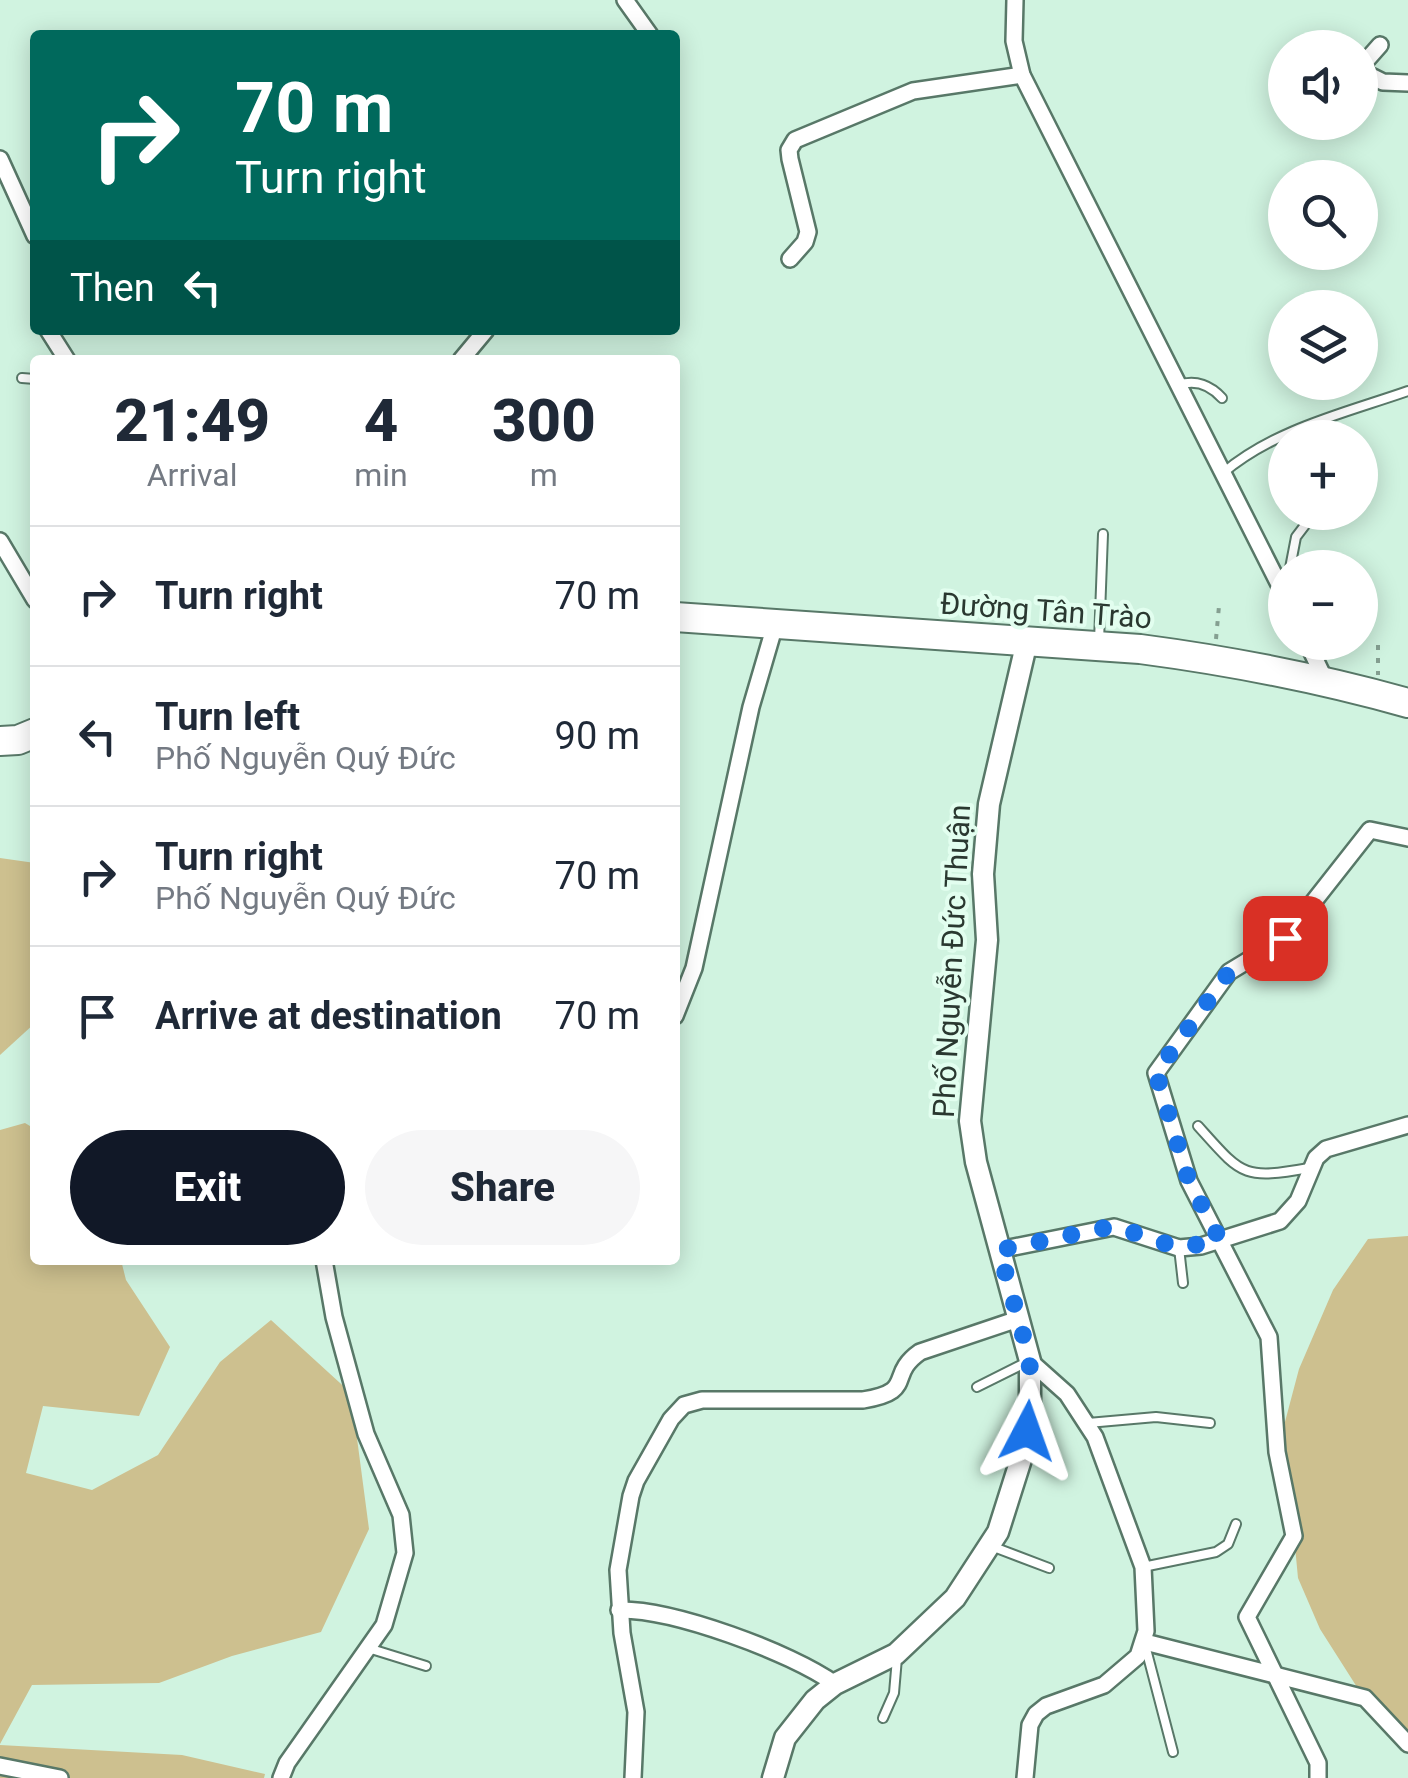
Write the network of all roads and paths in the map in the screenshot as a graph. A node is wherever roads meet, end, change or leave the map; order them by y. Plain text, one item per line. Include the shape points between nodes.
1 (625, 0) edge
2 (1016, 0) edge
3 (646, 30) edge
4 (1380, 45) dead end
5 (1022, 76) junction
6 (1408, 83) edge
7 (0, 159) edge
8 (30, 225) edge
9 (790, 259) dead end
10 (482, 335) edge
11 (465, 355) edge
12 (22, 378) dead end
13 (30, 378) edge
14 (1179, 385) junction
15 (1408, 391) edge
16 (1222, 398) dead end
17 (1223, 473) junction
18 (1103, 534) dead end
19 (0, 542) edge
20 (1268, 559) edge
21 (30, 592) edge
22 (1218, 606) dead end
23 (680, 617) edge
24 (775, 624) junction
25 (1027, 641) junction
26 (1098, 645) junction
27 (1378, 645) dead end
28 (1214, 658) junction
29 (1316, 660) edge
30 (1325, 680) junction
31 (1379, 695) junction
32 (1408, 703) edge
33 (30, 735) edge
34 (0, 740) edge
35 (1408, 838) edge
36 (680, 1003) edge
37 (1198, 1126) dead end
38 (1406, 1130) edge
39 (1310, 1168) junction
40 (1220, 1240) junction
41 (1179, 1248) junction
42 (999, 1250) junction
43 (325, 1265) edge
44 (1183, 1284) dead end
45 (1018, 1319) junction
46 (1030, 1360) junction
47 (978, 1386) dead end
48 (1088, 1423) junction
49 (1210, 1423) dead end
50 (1236, 1524) dead end
51 (991, 1546) junction
52 (1143, 1567) junction
53 (1049, 1568) dead end
54 (619, 1610) junction
55 (1144, 1642) junction
56 (368, 1648) junction
57 (896, 1654) junction
58 (426, 1666) dead end
59 (1276, 1674) junction
60 (835, 1684) junction
61 (882, 1718) dead end
62 (1408, 1744) edge
63 (1173, 1752) dead end
64 (0, 1766) edge
65 (277, 1776) edge
66 (60, 1778) edge
67 (633, 1778) edge
68 (773, 1778) edge
69 (1024, 1778) edge
70 (1318, 1778) edge

1 - 3 street
2 - 5 street via 1014,41
4 - 6 street via 1365,62 1365,73
5 - 9 street via 913,91 794,140 790,158 808,232
5 - 14 street
7 - 8 street
10 - 11 street
12 - 13 lane
14 - 16 lane via 1206,385
14 - 17 street
15 - 17 lane via 1262,445
17 - 20 street
18 - 26 lane
19 - 21 street
22 - 28 path
23 - 24 highway, Đường Tân Trào
24 - 25 highway, Đường Tân Trào
24 - 36 street
25 - 26 highway, Đường Tân Trào
25 - 42 street, Phố Nguyễn Đức Thuận via 989,804 987,940 970,1122
26 - 28 highway, Đường Tân Trào
27 - 31 path
28 - 30 highway, Đường Tân Trào
29 - 30 street
30 - 31 highway, Đường Tân Trào
31 - 32 highway, Đường Tân Trào
33 - 34 highway
35 - 40 street via 1370,830 1285,938 1229,972 1156,1073 1189,1181
37 - 39 lane via 1243,1171
38 - 39 street via 1326,1149
39 - 40 street via 1298,1200 1280,1221
40 - 41 street
40 - 59 street via 1270,1338 1278,1452 1294,1536 1248,1616
41 - 42 street via 1114,1226
41 - 44 lane
42 - 45 street, Phố Nguyễn Đức Thuận
43 - 56 street via 366,1434 405,1534 390,1608
45 - 46 street, Phố Nguyễn Đức Thuận
45 - 54 street via 920,1352 889,1395 684,1405 636,1481 618,1570
46 - 47 lane
46 - 48 street
46 - 51 street, Phố Nguyễn Đức Thuận via 1023,1453
48 - 49 lane via 1156,1417
48 - 52 street
50 - 52 lane via 1228,1544 1216,1552
51 - 53 lane
51 - 57 street, Phố Nguyễn Đức Thuận via 955,1598
52 - 55 street
54 - 60 street via 678,1619 764,1649
54 - 67 street via 636,1712
55 - 59 street
55 - 63 lane
55 - 69 street via 1104,1686 1036,1714
56 - 58 lane
56 - 65 street
57 - 60 street, Phố Nguyễn Đức Thuận
57 - 61 lane via 894,1693
59 - 62 street via 1365,1698
59 - 70 street via 1318,1762
60 - 68 street, Phố Nguyễn Đức Thuận via 785,1738
64 - 66 street

